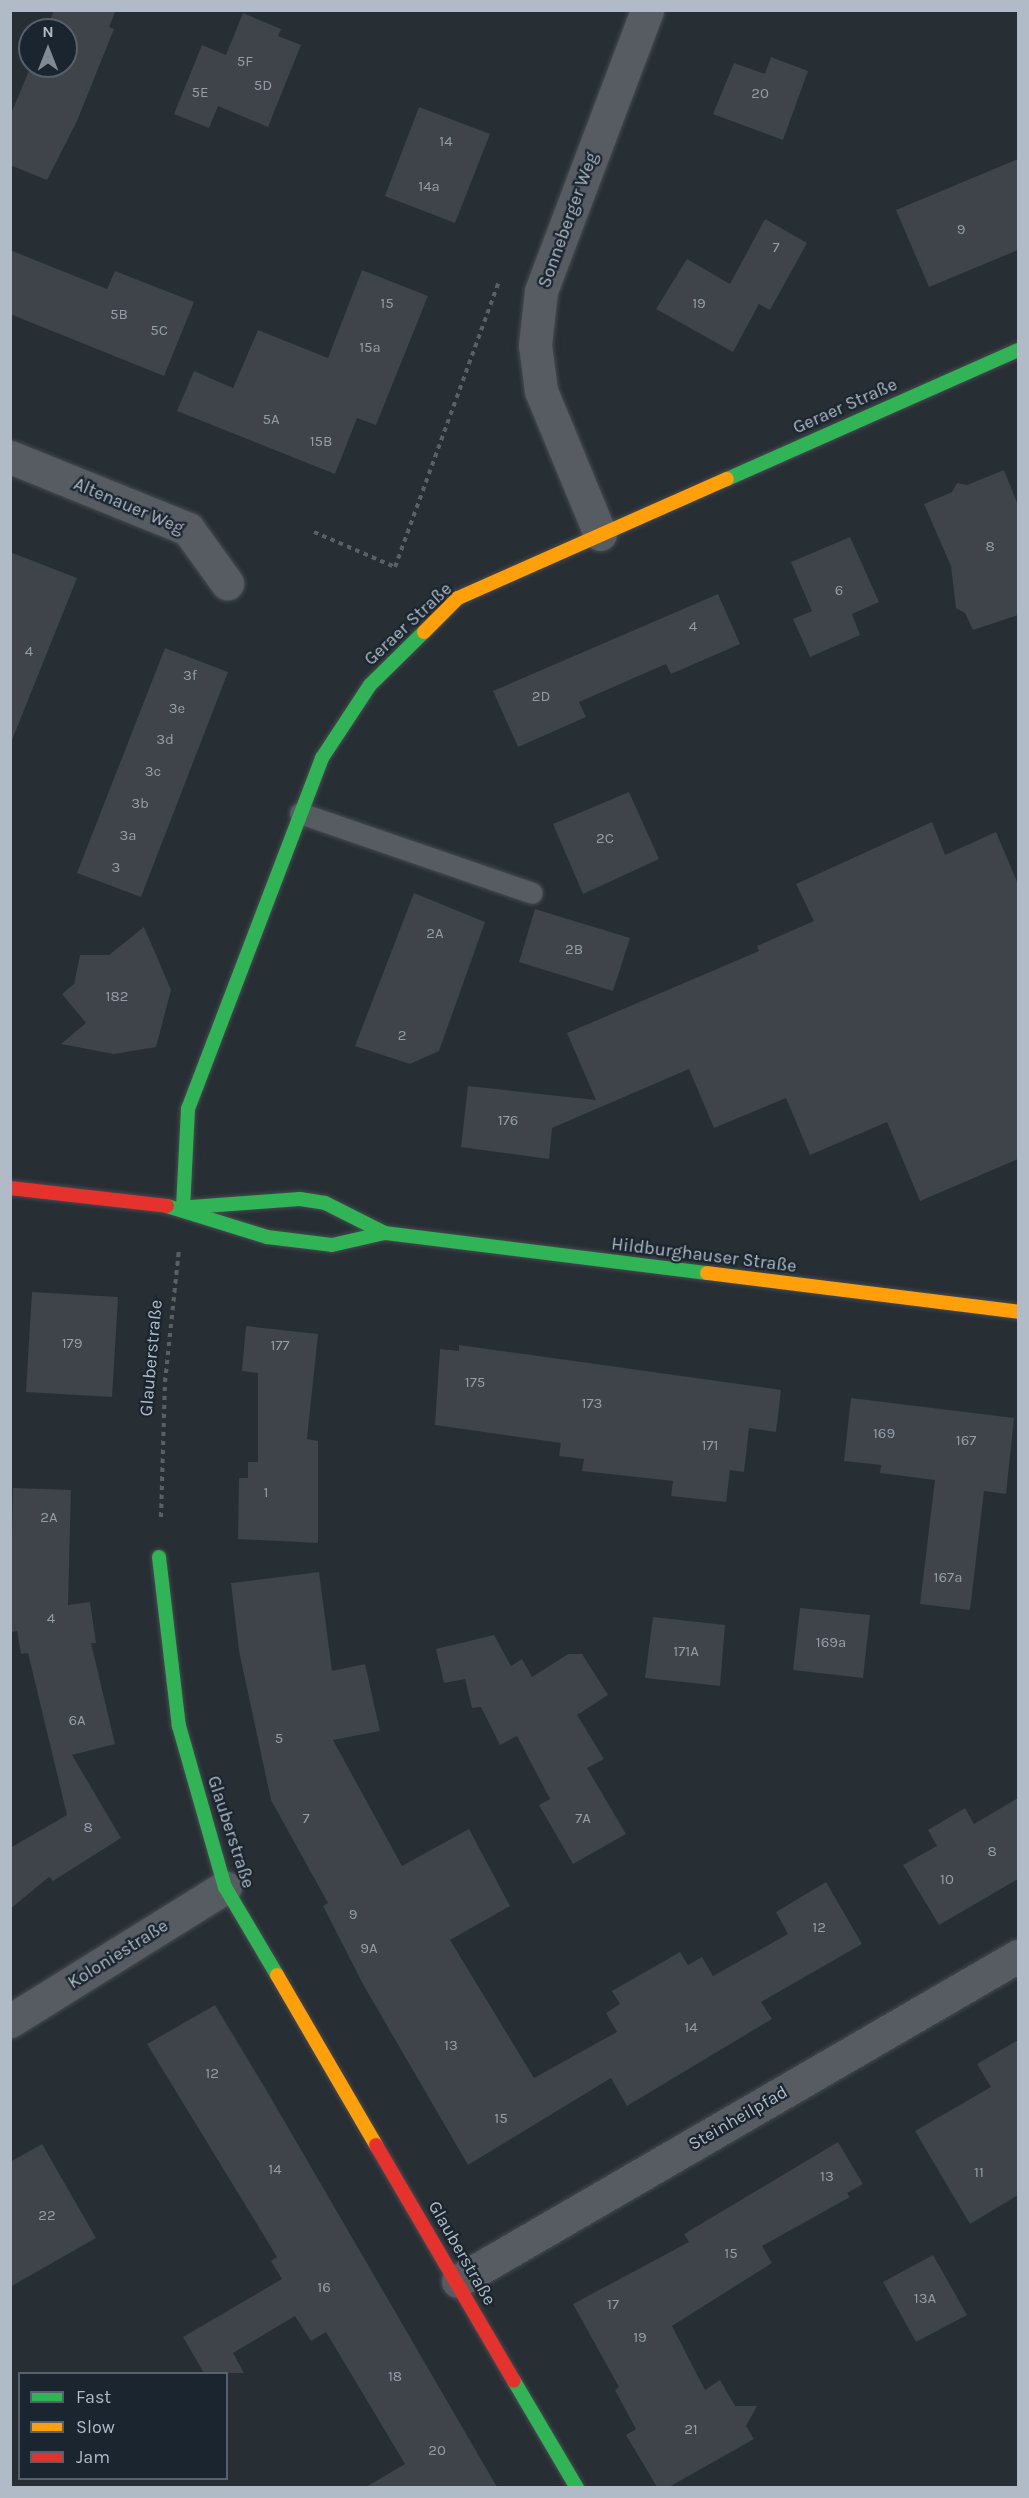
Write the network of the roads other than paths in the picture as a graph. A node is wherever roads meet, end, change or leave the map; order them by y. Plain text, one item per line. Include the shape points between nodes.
1 (647, 10) edge
2 (1018, 350) edge
3 (10, 457) edge
4 (600, 534) junction
5 (227, 583) dead end
6 (300, 813) junction
7 (532, 893) dead end
8 (10, 1188) edge
9 (183, 1208) junction
10 (385, 1233) junction
11 (1018, 1312) edge
12 (159, 1557) road end
13 (225, 1887) junction
14 (1018, 1956) edge
15 (10, 2021) edge
16 (458, 2281) junction
17 (577, 2487) edge

1 - 4 street, Sonneberger Weg via 541,291 535,345 541,391
2 - 4 street, Geraer Straße
3 - 5 street, Altenauer Weg via 188,529
4 - 6 street, Geraer Straße via 458,598 370,685 322,758
6 - 7 lane
6 - 9 street, Geraer Straße via 188,1109
8 - 9 street, Hildburghauser Straße
9 - 10 street, Hildburghauser Straße via 267,1237 332,1245
9 - 10 street, Hildburghauser Straße via 271,1197 300,1199 325,1203
10 - 11 street, Hildburghauser Straße
12 - 13 street, Glauberstraße via 179,1726
13 - 15 street, Koloniestraße
13 - 16 street, Glauberstraße
14 - 16 street, Steinheilpfad
16 - 17 street, Glauberstraße

